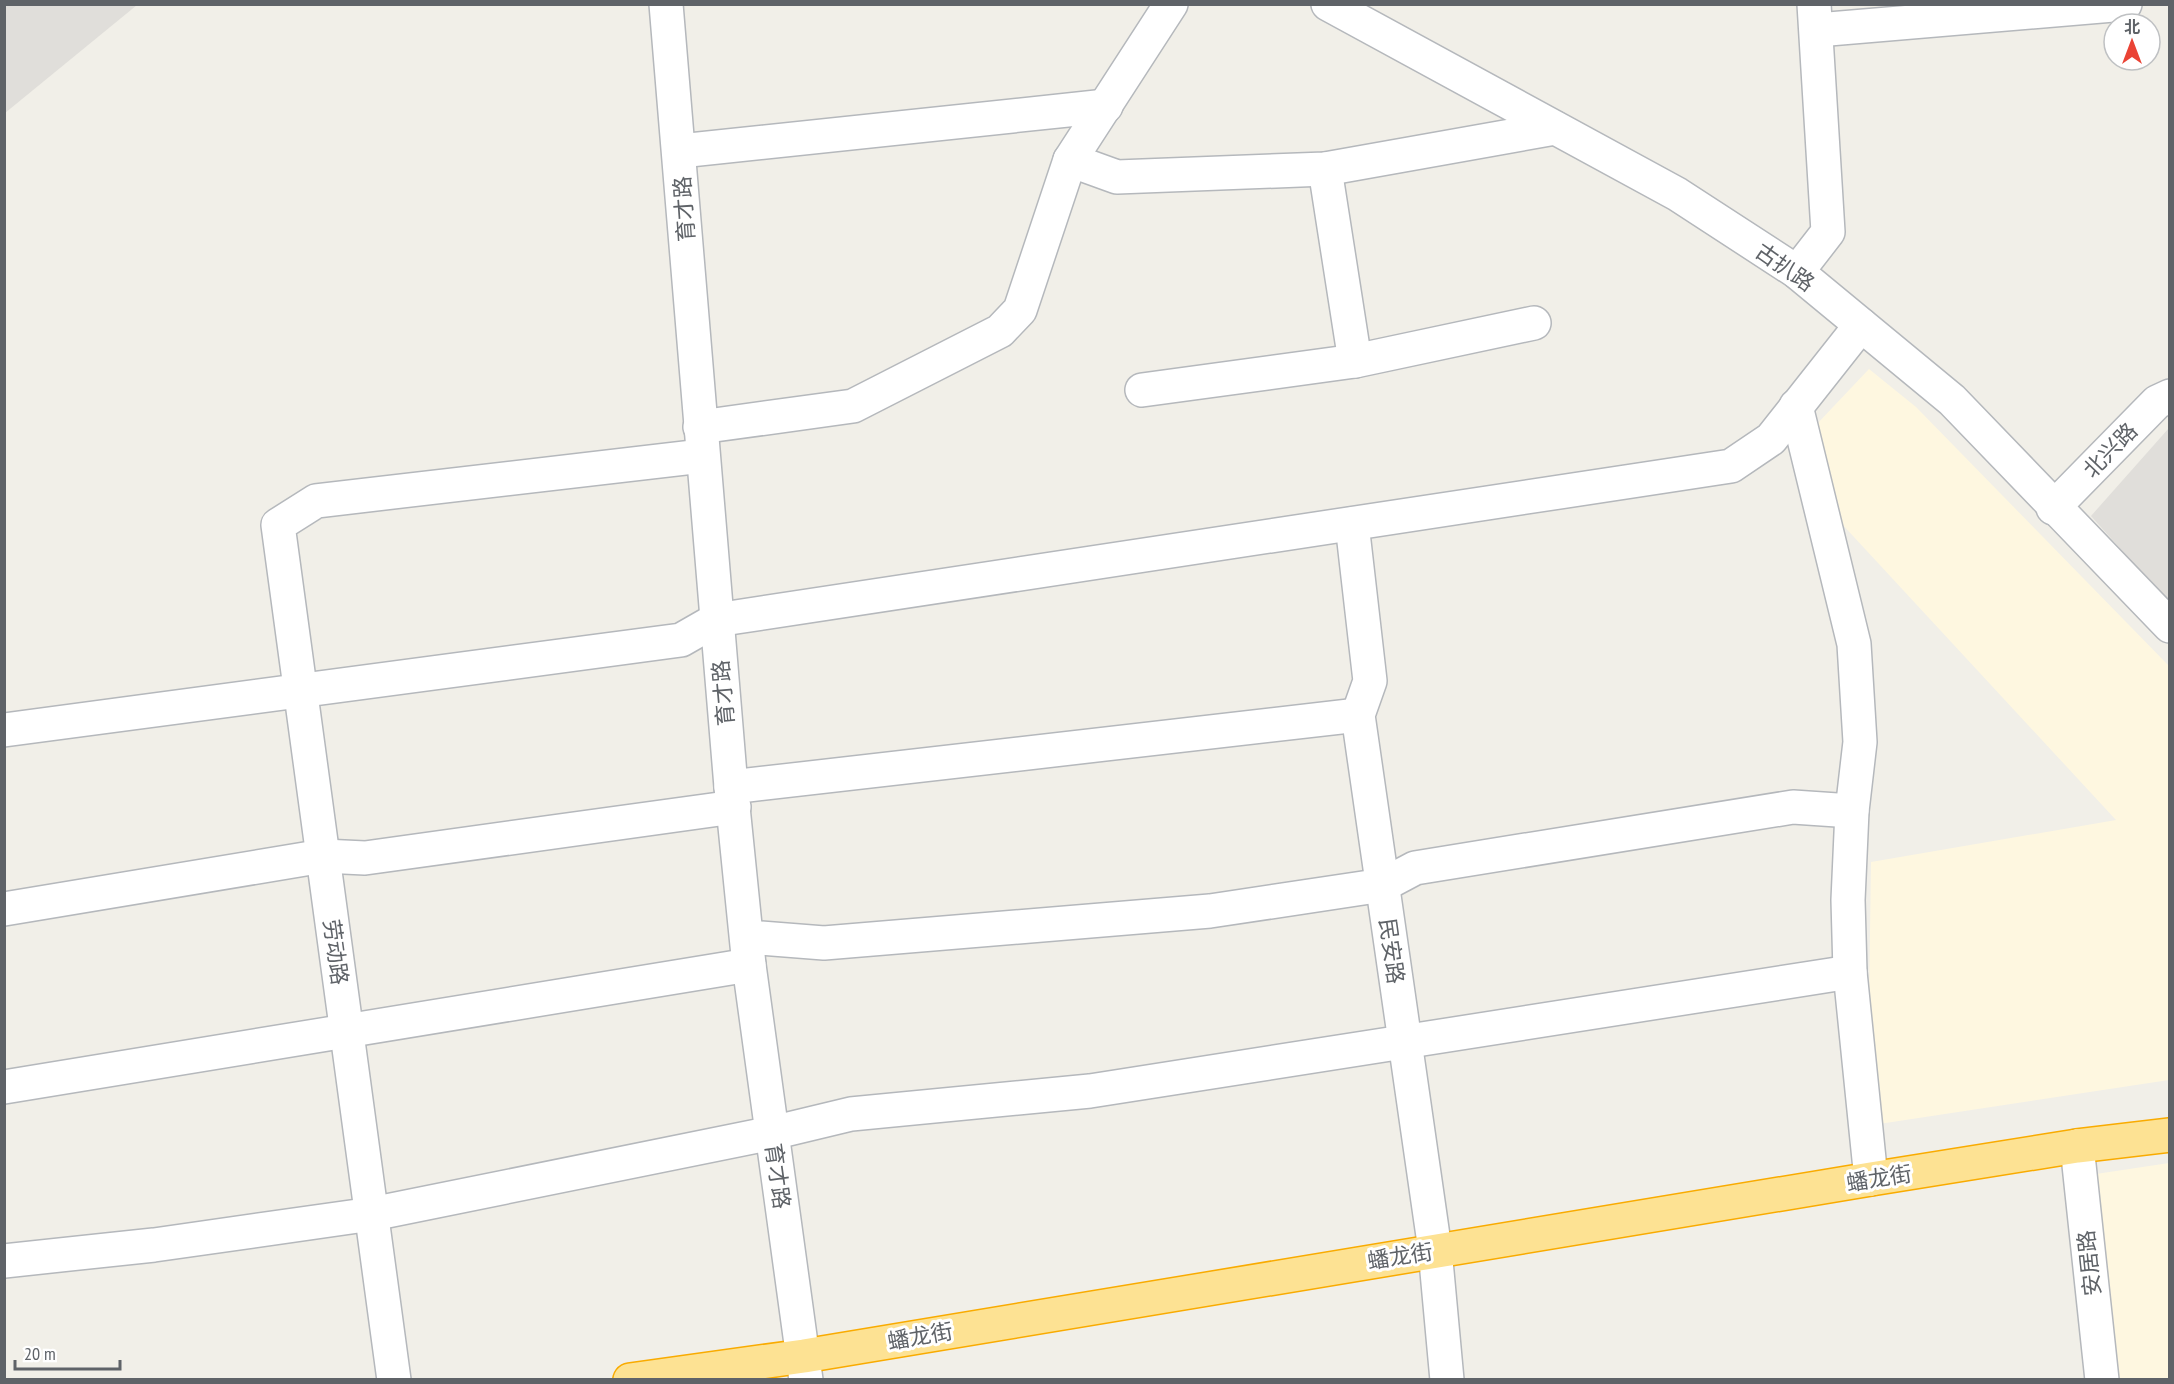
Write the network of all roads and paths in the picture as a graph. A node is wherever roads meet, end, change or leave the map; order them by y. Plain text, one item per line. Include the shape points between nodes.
1 (666, 4) edge
2 (1171, 4) edge
3 (1328, 4) edge
4 (2126, 4) edge
5 (1815, 17) edge
6 (1106, 106) junction
7 (1555, 128) junction
8 (680, 151) junction
9 (1070, 160) junction
10 (1325, 169) junction
11 (1797, 272) junction
12 (1534, 323) dead end
13 (1861, 325) junction
14 (1355, 361) junction
15 (1142, 390) dead end
16 (2169, 396) edge
17 (1796, 406) junction
18 (701, 442) junction
19 (2053, 508) junction
20 (1352, 524) junction
21 (716, 620) junction
22 (2169, 626) edge
23 (300, 689) junction
24 (1358, 715) junction
25 (4, 730) edge
26 (732, 797) junction
27 (1852, 811) junction
28 (323, 856) junction
29 (1383, 885) junction
30 (4, 909) edge
31 (748, 951) junction
32 (1850, 972) junction
33 (347, 1029) junction
34 (1405, 1042) junction
35 (4, 1087) edge
36 (772, 1133) junction
37 (2169, 1135) edge
38 (2077, 1146) junction
39 (1871, 1179) junction
40 (372, 1214) junction
41 (1435, 1250) junction
42 (4, 1261) edge
43 (805, 1368) edge
44 (394, 1380) edge
45 (630, 1380) edge
46 (1447, 1380) edge
47 (2102, 1380) edge

1 - 8 street, 育才路
2 - 6 street
3 - 7 street, 古扒路
4 - 5 street
5 - 11 street via 1828,232
6 - 8 street
6 - 9 street
7 - 10 street
7 - 11 street, 古扒路 via 1677,194
8 - 18 street, 育才路
9 - 10 street via 1117,177
9 - 18 street via 1020,310 1000,331 853,406
10 - 14 street
11 - 13 street, 古扒路
12 - 14 street
13 - 17 street
13 - 19 street, 古扒路 via 1952,400
14 - 15 street
16 - 19 street, 北兴路 via 2157,402
17 - 20 street via 1771,439 1731,466
17 - 27 street via 1854,644 1860,742
18 - 21 street, 育才路
18 - 23 street, 劳动路 via 316,501 278,525
19 - 22 street, 古扒路
20 - 21 street
20 - 24 street, 民安路 via 1370,681
21 - 23 street via 681,640
21 - 26 street, 育才路
23 - 25 street
23 - 28 street, 劳动路
24 - 26 street
24 - 29 street, 民安路
26 - 28 street via 365,858
26 - 31 street, 育才路
27 - 29 street via 1793,807 1415,868
27 - 32 street
28 - 30 street
28 - 33 street, 劳动路
29 - 31 street via 1186,913
29 - 34 street, 民安路
31 - 33 street
31 - 36 street, 育才路
32 - 34 street
32 - 39 street
33 - 35 street
33 - 40 street, 劳动路
34 - 36 street via 1090,1091 851,1114
34 - 41 street, 民安路
36 - 40 street
36 - 43 street, 育才路
37 - 38 highway, 蟠龙街
38 - 39 highway, 蟠龙街
38 - 47 street, 安居路
39 - 41 highway, 蟠龙街
40 - 42 street via 154,1245
40 - 44 street, 劳动路
41 - 43 highway, 蟠龙街
41 - 46 street, 民安路
43 - 45 highway, 蟠龙街

